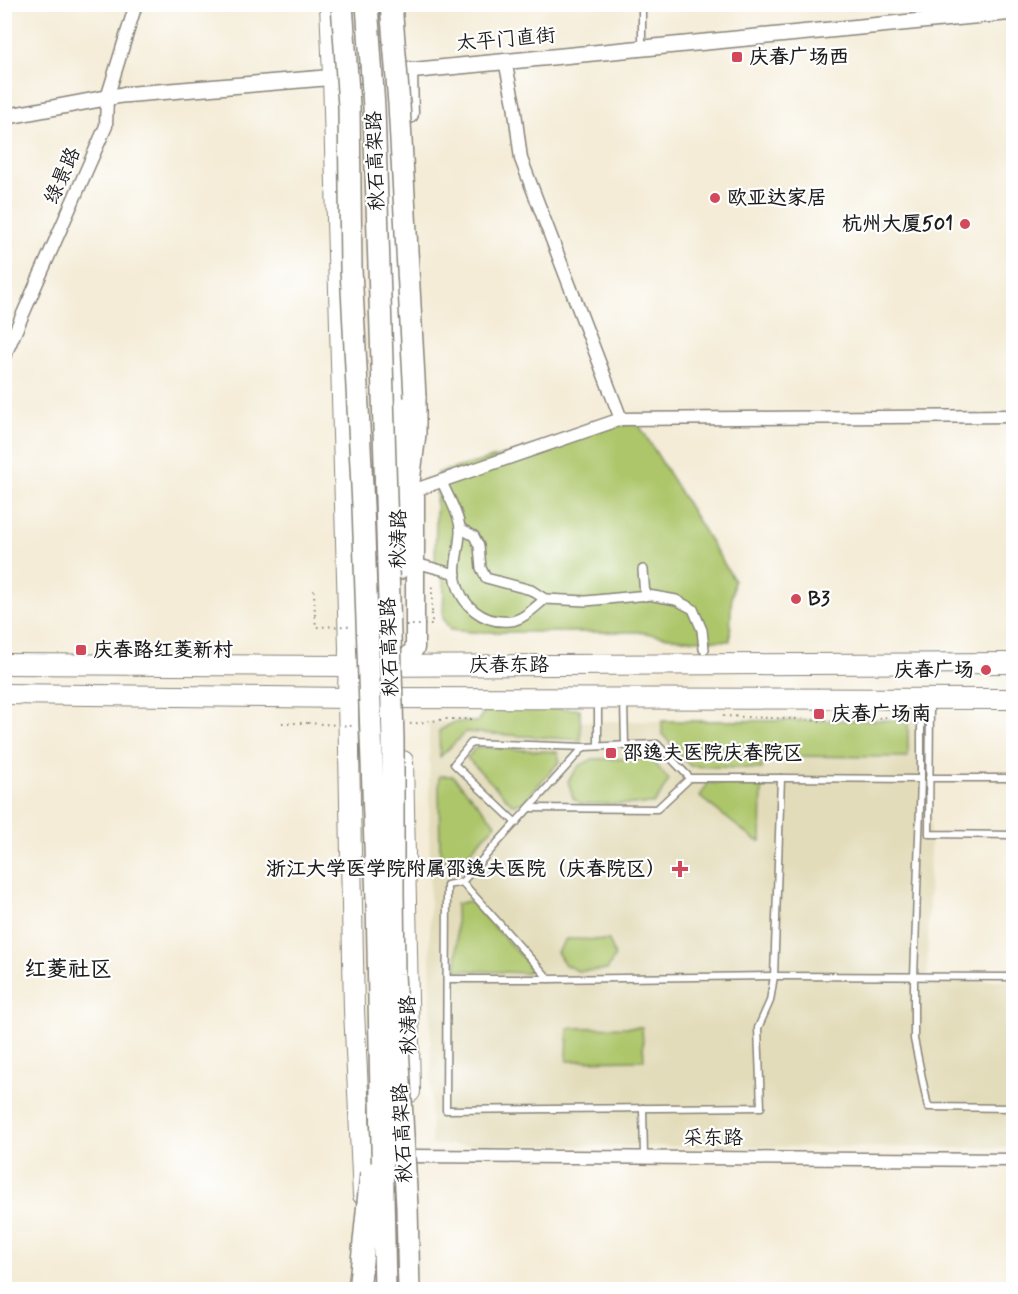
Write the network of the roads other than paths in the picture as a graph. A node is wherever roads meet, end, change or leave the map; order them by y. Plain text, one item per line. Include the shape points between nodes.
1 (136, 4) edge
2 (330, 4) edge
3 (342, 4) edge
4 (367, 4) edge
5 (381, 4) edge
6 (392, 4) edge
7 (642, 4) edge
8 (1014, 12) edge
9 (642, 48) junction
10 (505, 61) junction
11 (408, 70) junction
12 (386, 72) junction
13 (333, 76) junction
14 (107, 98) junction
15 (4, 117) edge
16 (4, 357) edge
17 (1014, 416) edge
18 (621, 419) junction
19 (441, 480) junction
20 (415, 490) junction
21 (460, 528) junction
22 (423, 565) dead end
23 (399, 569) junction
24 (643, 570) dead end
25 (456, 574) junction
26 (645, 596) junction
27 (545, 599) junction
28 (704, 650) dead end
29 (1014, 663) edge
30 (4, 664) edge
31 (349, 666) junction
32 (401, 666) junction
33 (4, 694) edge
34 (348, 698) junction
35 (401, 698) junction
36 (598, 698) junction
37 (624, 699) junction
38 (925, 699) junction
39 (1014, 699) edge
40 (598, 746) junction
41 (625, 746) junction
42 (584, 747) junction
43 (690, 778) junction
44 (780, 778) junction
45 (929, 778) junction
46 (1014, 778) edge
47 (921, 779) junction
48 (529, 808) junction
49 (516, 823) junction
50 (1014, 834) edge
51 (462, 882) junction
52 (774, 976) junction
53 (914, 977) junction
54 (1014, 977) edge
55 (447, 979) junction
56 (549, 979) junction
57 (380, 1088) junction
58 (643, 1108) junction
59 (1014, 1108) edge
60 (412, 1156) junction
61 (644, 1157) junction
62 (1014, 1160) edge
63 (360, 1290) edge
64 (368, 1290) edge
65 (385, 1290) edge
66 (409, 1290) edge
67 (416, 1290) edge

1 - 14 street, 绿景路
2 - 13 main road
3 - 57 highway, 秋石高架路, bridge via 371,724
4 - 66 highway, 秋石高架路, bridge via 374,107 393,740 394,974
5 - 12 main road, 秋涛路
6 - 23 highway, bridge via 415,397 415,434
7 - 9 lane
8 - 9 street, 太平门直街
9 - 10 street, 太平门直街
10 - 11 street, 太平门直街
10 - 18 street via 521,159
11 - 12 street, 太平门直街
11 - 20 main road
12 - 13 street, 太平门直街
12 - 23 main road, 秋涛路 via 401,414
13 - 14 street, 太平门直街
13 - 31 main road
14 - 15 street, 太平门直街
14 - 16 street, 绿景路 via 106,126
17 - 18 street
18 - 19 street
19 - 20 street
19 - 21 street
20 - 32 main road via 415,648
21 - 25 street
21 - 27 street via 477,541 486,578 531,590
22 - 25 street
23 - 32 main road, 秋涛路
24 - 26 street
25 - 27 street via 467,605 491,620 511,621
26 - 27 street via 586,601
26 - 28 street via 676,600 693,609 702,630
29 - 32 main road, 庆春东路
30 - 31 main road, 庆春东路
31 - 32 main road, 庆春东路
31 - 34 main road
32 - 35 main road, 秋涛路
33 - 34 main road, 庆春东路
34 - 35 main road, 庆春东路
34 - 64 main road via 354,1010
35 - 36 main road, 庆春东路
35 - 60 main road, 秋涛路
36 - 37 main road, 庆春东路
36 - 40 lane
37 - 38 main road, 庆春东路
37 - 41 lane
38 - 39 main road, 庆春东路
38 - 45 lane
38 - 47 lane
40 - 41 lane
40 - 42 lane
41 - 43 lane via 657,744
42 - 48 lane
42 - 49 lane via 471,743 454,764
43 - 44 lane
43 - 48 lane via 657,809
44 - 47 lane
44 - 52 lane
45 - 46 lane
45 - 50 lane via 929,834
47 - 53 lane
48 - 49 lane
49 - 51 lane
51 - 55 lane via 447,885
51 - 56 lane
52 - 53 lane
52 - 56 lane
52 - 58 lane via 770,1001 758,1028 761,1107
53 - 54 lane
53 - 59 lane via 914,1039 928,1107
55 - 56 lane
55 - 58 lane via 446,1110
57 - 63 highway, bridge
57 - 65 highway, 秋石高架路, bridge
58 - 61 lane
60 - 61 street, 采东路
60 - 67 main road, 秋涛路
61 - 62 street, 采东路

